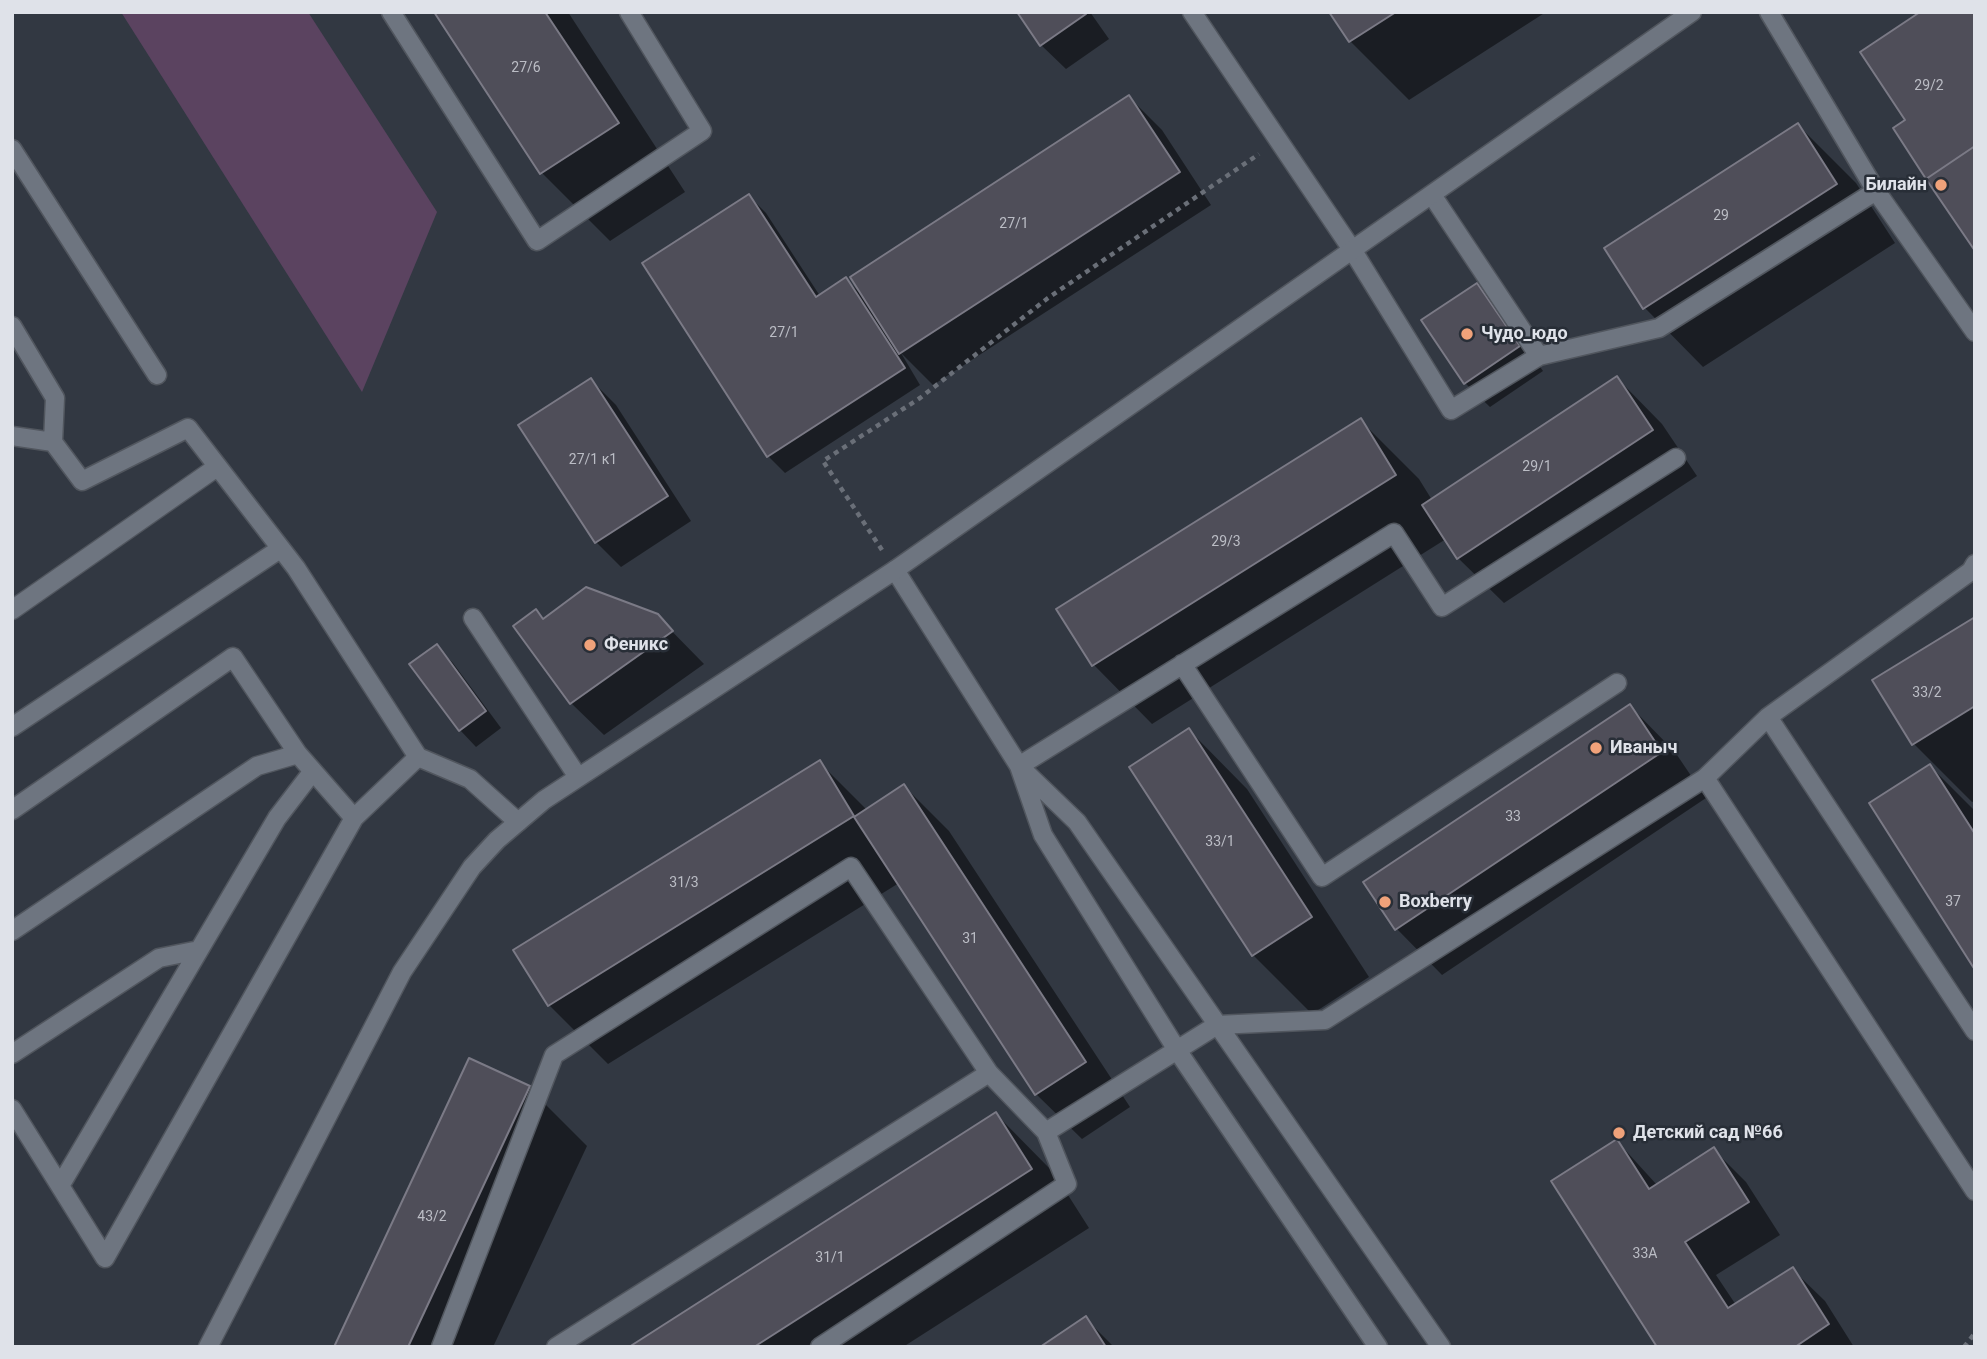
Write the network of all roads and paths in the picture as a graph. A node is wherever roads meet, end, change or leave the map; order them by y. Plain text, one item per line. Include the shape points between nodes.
1 (391, 12) edge
2 (629, 12) edge
3 (1192, 12) edge
4 (1692, 12) edge
5 (1769, 12) edge
6 (1277, 142) junction
7 (12, 149) edge
8 (1876, 191) junction
9 (1432, 195) junction
10 (1353, 251) junction
11 (12, 326) edge
12 (1975, 332) edge
13 (1539, 356) junction
14 (157, 375) dead end
15 (12, 436) edge
16 (53, 442) junction
17 (1676, 458) dead end
18 (216, 467) junction
19 (281, 549) junction
20 (1975, 564) edge
21 (895, 570) junction
22 (12, 610) edge
23 (473, 618) dead end
24 (1182, 664) junction
25 (1617, 683) dead end
26 (1768, 717) junction
27 (12, 726) edge
28 (298, 754) junction
29 (418, 757) junction
30 (1018, 766) junction
31 (313, 771) junction
32 (578, 777) junction
33 (1705, 778) junction
34 (12, 810) edge
35 (355, 818) junction
36 (518, 822) junction
37 (12, 931) edge
38 (199, 950) junction
39 (1217, 1025) junction
40 (1975, 1031) edge
41 (1177, 1050) junction
42 (12, 1054) edge
43 (989, 1073) junction
44 (12, 1109) edge
45 (1046, 1132) junction
46 (60, 1186) junction
47 (1975, 1191) edge
48 (1975, 1333) edge
49 (212, 1346) edge
50 (441, 1347) edge
51 (556, 1347) edge
52 (820, 1347) edge
53 (1378, 1347) edge
54 (1441, 1347) edge
55 (1964, 1347) edge

1 - 2 street via 537,241 702,131
3 - 6 street
4 - 9 street
5 - 8 street
6 - 10 street
6 - 21 path via 1048,298 919,398 823,461
7 - 14 street
8 - 12 street
8 - 13 street via 1659,328
9 - 10 street
9 - 13 street
10 - 13 street via 1451,410
10 - 21 street
11 - 16 street via 55,398
15 - 16 street
16 - 18 street via 82,481 188,428
17 - 24 street via 1442,607 1394,533
18 - 19 street
18 - 22 street
19 - 27 street
19 - 29 street
20 - 26 street
21 - 30 street
21 - 32 street
23 - 32 street
24 - 25 street via 1322,877
24 - 30 street
26 - 33 street
26 - 40 street
28 - 31 street
28 - 34 street via 233,657
28 - 37 street via 257,766
29 - 35 street
29 - 36 street via 470,779
30 - 39 street via 1077,822
30 - 41 street via 1043,835
31 - 35 street
31 - 38 street via 277,818
32 - 36 street
33 - 39 street via 1325,1020
33 - 47 street
35 - 46 street via 105,1258
36 - 49 street via 472,867 402,972
38 - 42 street via 159,958
38 - 46 street
39 - 41 street
39 - 54 street
41 - 45 street
41 - 53 street
43 - 45 street
43 - 50 street via 851,867 554,1055
43 - 51 street
44 - 46 street
45 - 52 street via 1068,1184
48 - 55 path

